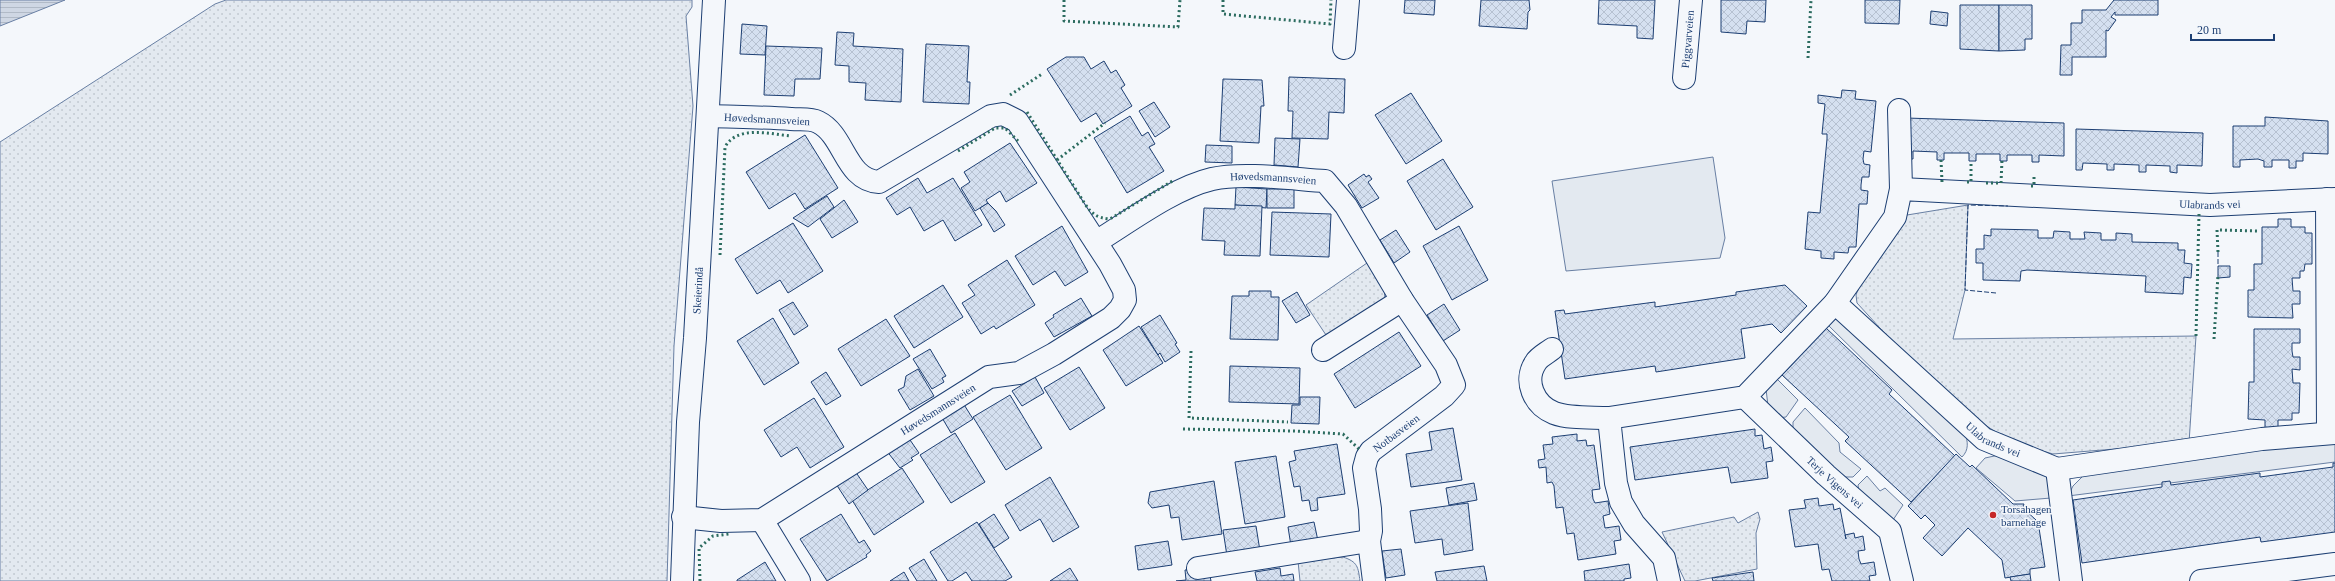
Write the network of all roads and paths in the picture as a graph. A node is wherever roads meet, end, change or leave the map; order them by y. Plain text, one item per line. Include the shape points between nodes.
1 (714, 0) edge
2 (1348, 0) edge
3 (1691, 0) edge
4 (1344, 48) dead end
5 (1684, 78) dead end
6 (1899, 110) dead end
7 (708, 116) junction
8 (1901, 189) junction
9 (2331, 199) edge
10 (1096, 242) junction
11 (1402, 300) junction
12 (1835, 302) junction
13 (1552, 349) dead end
14 (1322, 350) dead end
15 (1454, 385) joint
16 (1745, 397) junction
17 (1609, 418) junction
18 (2331, 433) edge
19 (2057, 469) junction
20 (683, 517) junction
21 (762, 520) junction
22 (1369, 541) junction
23 (2335, 564) edge
24 (1198, 568) dead end
25 (682, 581) edge
26 (799, 581) edge
27 (1374, 581) edge
28 (1669, 581) edge
29 (1902, 581) edge
30 (2071, 581) edge
31 (2201, 581) edge

1 - 7 street, Skeierindå
2 - 4 street
3 - 5 street, Piggvarveien
6 - 8 street
7 - 10 street, Høvedsmannsveien via 818,122 827,128 859,175 869,181 879,182 991,116 1010,116 1017,121
7 - 20 street, Skeierindå
8 - 9 street, Ulabrands vei via 2210,205
8 - 12 street via 1895,217
9 - 18 street, Ulabrands vei
10 - 11 street, Høvedsmannsveien via 1179,192 1213,179 1252,177 1325,181 1346,206
10 - 21 street, Høvedsmannsveien via 1124,290 1125,300 1111,318 1019,373 989,376
11 - 14 street
11 - 15 street, Høvedsmannsveien via 1446,365
12 - 16 street
12 - 19 street, Ulabrands vei via 1984,439
13 - 17 street via 1536,361 1531,371 1530,382 1539,403 1555,413
15 - 22 street, Notbasveien via 1419,416 1371,450 1367,457 1364,468 1370,509
16 - 17 street
16 - 29 street, Terje Vigens vei via 1826,475 1890,531
17 - 28 street via 1616,483 1621,502 1634,524 1664,558
18 - 19 street, Ulabrands vei via 2262,439
19 - 30 street
20 - 21 street via 721,521
20 - 25 street, Skeierindå
21 - 26 street
22 - 24 street
22 - 27 street, Notbasveien
23 - 31 street

